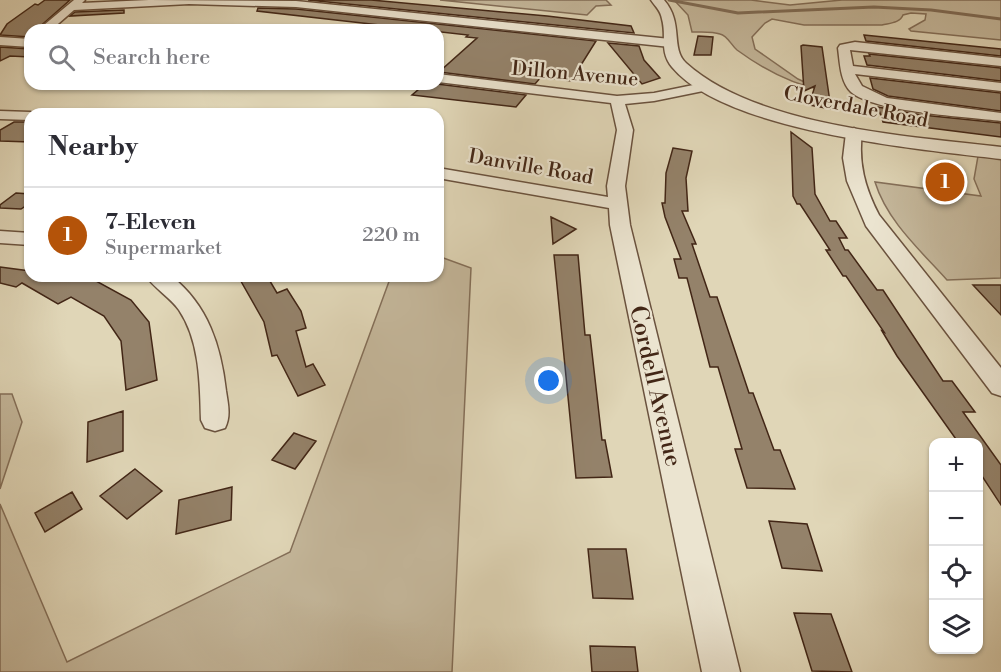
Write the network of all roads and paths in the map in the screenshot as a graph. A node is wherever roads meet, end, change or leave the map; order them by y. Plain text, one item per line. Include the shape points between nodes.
1 (657, 0) edge
2 (76, 3) edge
3 (51, 24) edge
4 (0, 41) edge
5 (24, 42) edge
6 (669, 43) junction
7 (1001, 62) edge
8 (848, 69) junction
9 (444, 79) edge
10 (708, 86) junction
11 (1001, 87) edge
12 (617, 100) junction
13 (0, 114) edge
14 (24, 116) edge
15 (1001, 117) edge
16 (854, 133) junction
17 (1001, 153) edge
18 (444, 174) edge
19 (617, 204) junction
20 (0, 237) edge
21 (24, 239) edge
22 (164, 282) edge
23 (1001, 386) edge
24 (215, 420) dead end
25 (721, 672) edge

1 - 6 street, Cloverdale Road via 671,22
2 - 3 street
2 - 6 street via 296,4
4 - 5 street
6 - 10 street, Cloverdale Road via 680,66
7 - 8 street via 855,46 844,48
8 - 11 street
8 - 15 street via 855,90 885,102
9 - 12 street, Dillon Avenue
10 - 12 street, Dillon Avenue
10 - 16 street, Cloverdale Road via 762,110
12 - 19 street, Cordell Avenue via 626,130 619,162
13 - 14 street
16 - 17 street, Cloverdale Road
16 - 23 street via 852,171 876,226
18 - 19 street, Danville Road
19 - 25 street, Cordell Avenue
20 - 21 street
22 - 24 street via 196,318 206,340

